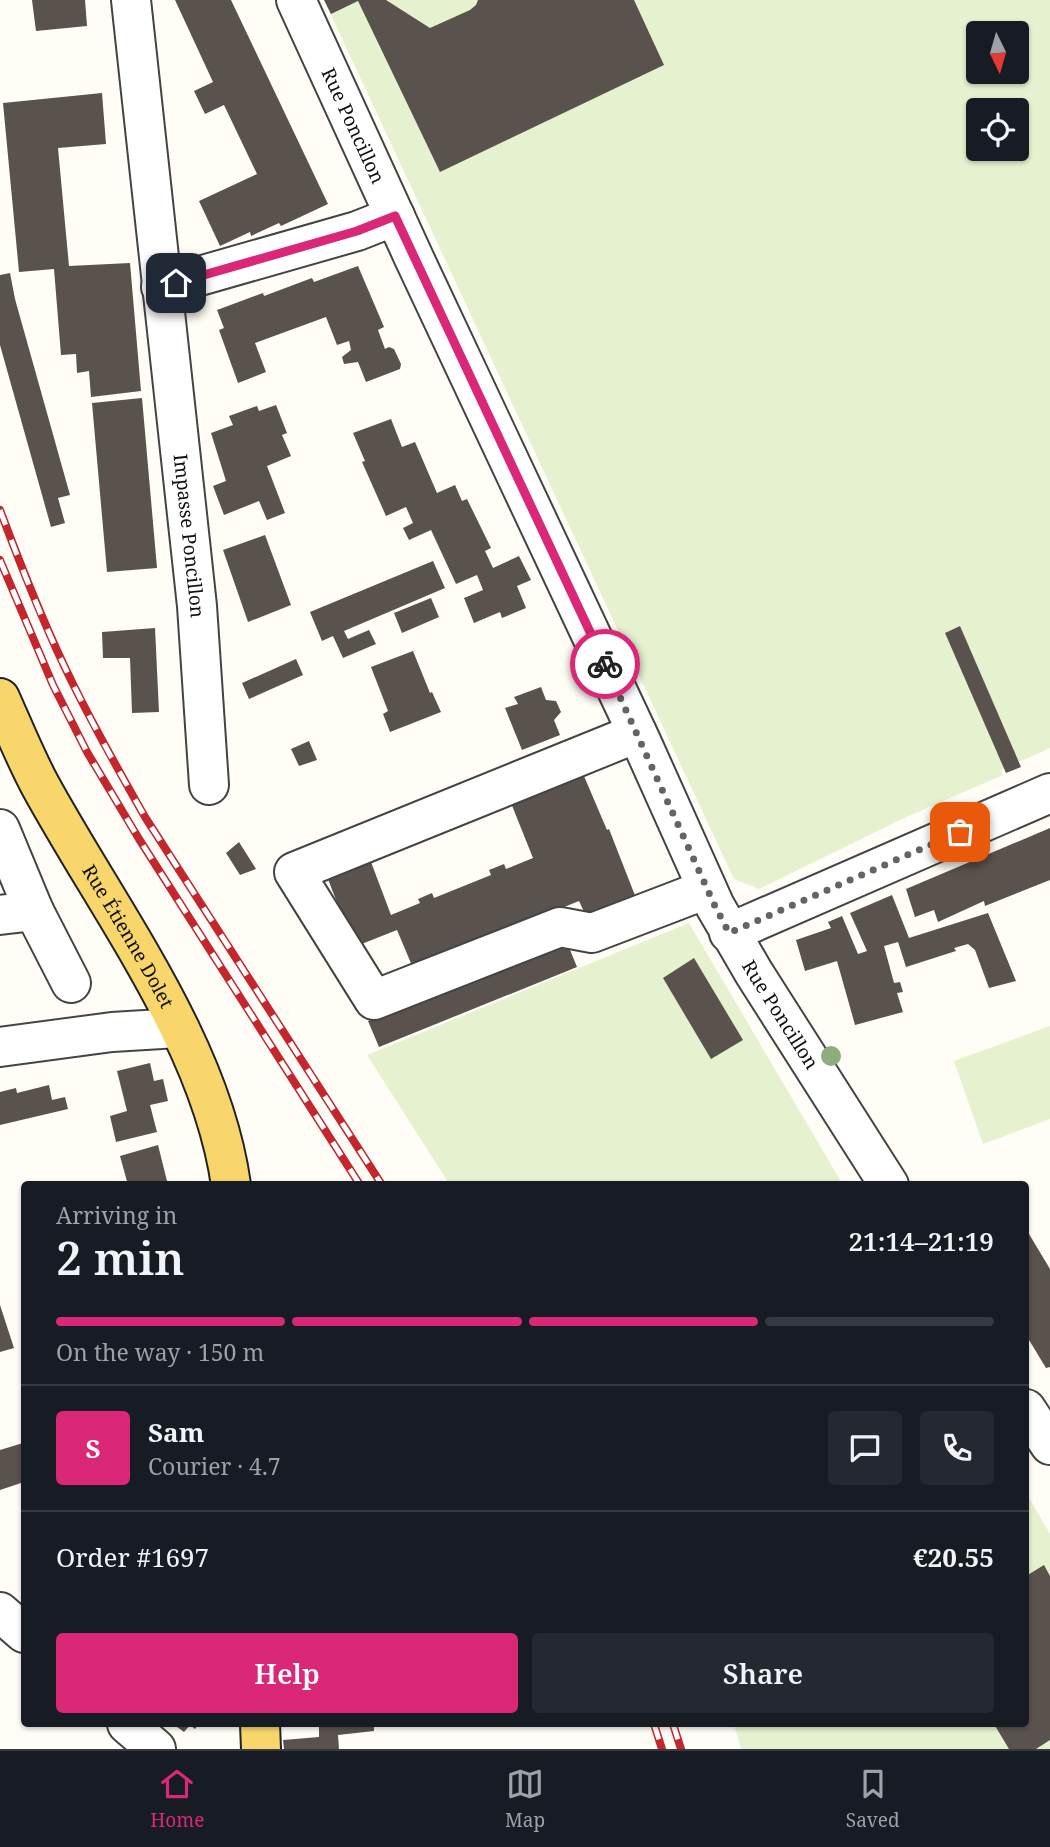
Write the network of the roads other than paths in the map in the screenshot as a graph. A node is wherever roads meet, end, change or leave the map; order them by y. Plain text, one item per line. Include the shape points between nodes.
1 (131, 0) edge
2 (296, 0) edge
3 (395, 216) junction
4 (161, 287) junction
5 (0, 698) edge
6 (638, 733) junction
7 (209, 785) dead end
8 (1050, 793) edge
9 (0, 829) edge
10 (707, 889) junction
11 (17, 913) edge
12 (729, 933) junction
13 (71, 983) dead end
14 (178, 1028) junction
15 (0, 1046) edge
16 (230, 1181) edge
17 (886, 1181) edge
18 (1029, 1414) edge
19 (1050, 1445) edge
20 (0, 1612) edge
21 (21, 1630) edge
22 (130, 1727) edge
23 (261, 1727) edge
24 (156, 1749) edge
25 (261, 1749) edge

1 - 4 street, Impasse Poncillon
2 - 3 street, Rue Poncillon
3 - 4 street
3 - 6 street, Rue Poncillon
4 - 7 street, Impasse Poncillon via 197,606
5 - 14 main road, Rue Étienne Dolet via 39,783
6 - 10 street, Rue Poncillon
6 - 10 street via 294,872 374,1000 560,926 592,933
8 - 12 street
9 - 11 street
10 - 12 street, Rue Poncillon
11 - 13 street
12 - 17 street, Rue Poncillon
14 - 15 street
14 - 16 main road, Rue Étienne Dolet via 212,1101
18 - 19 street
20 - 21 street
22 - 24 street
23 - 25 main road

